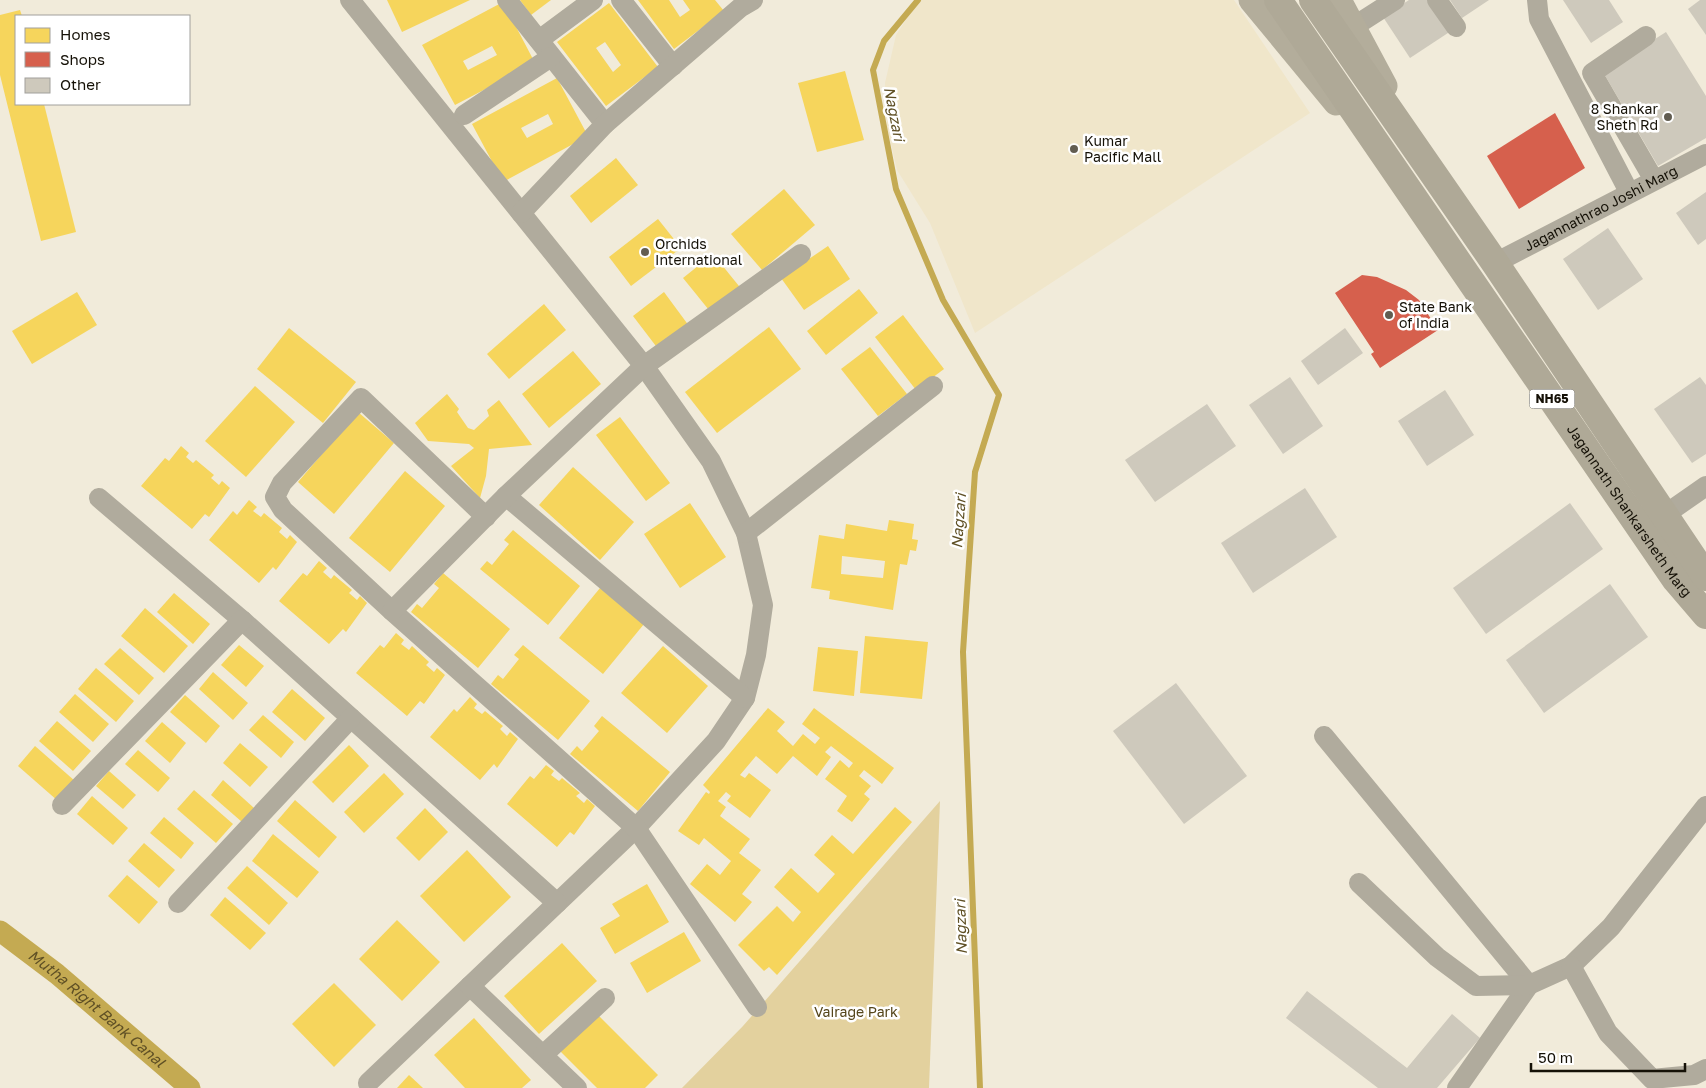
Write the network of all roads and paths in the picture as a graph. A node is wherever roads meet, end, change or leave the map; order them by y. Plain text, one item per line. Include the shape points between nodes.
1 (350, 0) edge
2 (507, 0) edge
3 (592, 0) edge
4 (620, 0) edge
5 (1251, 0) edge
6 (1278, 0) edge
7 (1313, 0) edge
8 (1339, 0) edge
9 (1395, 0) edge
10 (1438, 0) edge
11 (1537, 0) edge
12 (743, 2) edge
13 (1353, 27) junction
14 (1456, 27) dead end
15 (1646, 36) dead end
16 (539, 40) junction
17 (551, 57) junction
18 (673, 66) junction
19 (464, 115) dead end
20 (605, 124) junction
21 (1706, 154) edge
22 (1426, 164) junction
23 (1654, 180) junction
24 (1403, 181) junction
25 (1629, 192) junction
26 (521, 213) junction
27 (801, 254) dead end
28 (1495, 263) junction
29 (644, 366) junction
30 (932, 386) dead end
31 (1706, 486) edge
32 (506, 496) junction
33 (99, 498) dead end
34 (1663, 516) junction
35 (486, 517) junction
36 (746, 533) junction
37 (1702, 595) edge
38 (392, 611) junction
39 (242, 620) junction
40 (745, 698) junction
41 (351, 718) junction
42 (1324, 736) dead end
43 (62, 805) dead end
44 (1706, 806) edge
45 (636, 828) junction
46 (1359, 883) dead end
47 (557, 903) junction
48 (178, 904) dead end
49 (1571, 966) junction
50 (1529, 985) junction
51 (470, 986) junction
52 (605, 998) dead end
53 (756, 1007) dead end
54 (543, 1055) junction
55 (1706, 1069) edge
56 (368, 1083) dead end
57 (571, 1086) edge
58 (1457, 1088) edge

1 - 26 street
2 - 16 street
3 - 16 street
4 - 18 street
5 - 24 main road, Jagannath Shankarsheth Marg
6 - 24 highway, Jagannath Shankarsheth Marg / NH65
7 - 22 highway, Jagannath Shankarsheth Marg / NH65
8 - 13 main road, Jagannath Shankarsheth Marg
9 - 13 street
10 - 14 street
11 - 25 street via 1539,19
12 - 18 street
13 - 22 main road, Jagannath Shankarsheth Marg
15 - 23 street via 1592,72
16 - 17 street
17 - 19 street
17 - 20 street
18 - 20 street
20 - 26 street
21 - 23 street, Jagannathrao Joshi Marg
22 - 28 highway, Jagannath Shankarsheth Marg / NH65
23 - 25 street, Jagannathrao Joshi Marg
24 - 37 highway, Jagannath Shankarsheth Marg / NH65
25 - 28 street, Jagannathrao Joshi Marg
26 - 29 street
27 - 29 street
28 - 34 highway, Jagannath Shankarsheth Marg / NH65
29 - 32 street
29 - 36 street via 711,460
30 - 36 street
31 - 34 street
32 - 35 street
32 - 40 street
33 - 39 street
34 - 37 highway, Jagannath Shankarsheth Marg / NH65
35 - 38 street
35 - 38 street via 361,398 282,482 275,497 283,510
36 - 40 street via 763,605 756,656
38 - 45 street
39 - 41 street
39 - 43 street
40 - 45 street via 716,741
41 - 47 street
41 - 48 street
42 - 50 street
44 - 49 street via 1611,927
45 - 47 street
45 - 53 street
46 - 50 street via 1437,957 1476,986
47 - 51 street
49 - 50 street
49 - 55 street via 1608,1033 1652,1078 1694,1075
50 - 58 street
51 - 54 street
51 - 56 street
52 - 54 street
54 - 57 street

